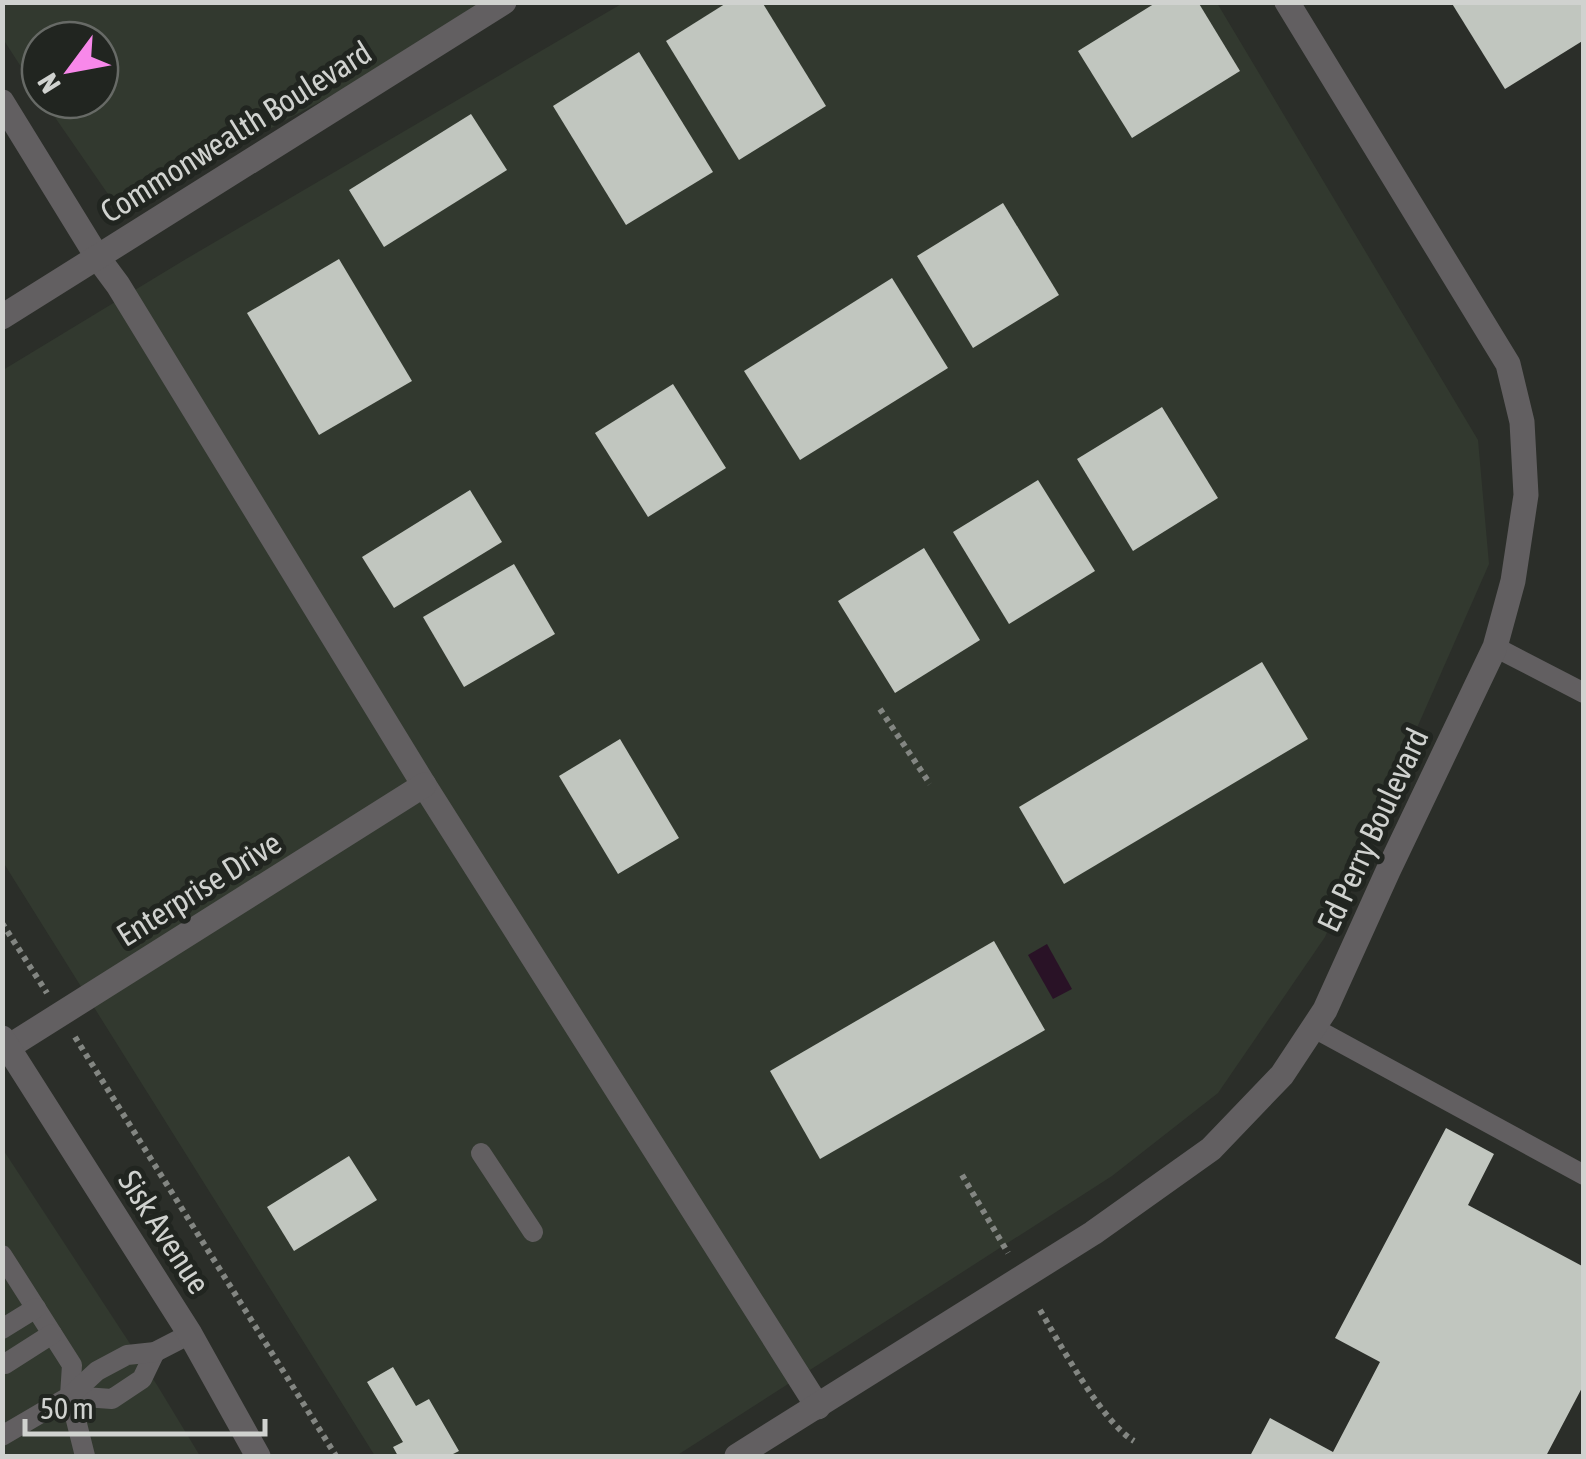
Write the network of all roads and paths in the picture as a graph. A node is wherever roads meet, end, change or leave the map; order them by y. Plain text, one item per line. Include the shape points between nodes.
1 (504, 2) edge
2 (1286, 2) edge
3 (2, 102) edge
4 (98, 258) junction
5 (2, 317) edge
6 (1495, 646) junction
7 (1584, 692) edge
8 (880, 709) dead end
9 (930, 784) dead end
10 (424, 785) junction
11 (2, 922) edge
12 (60, 1014) junction
13 (1314, 1028) junction
14 (4, 1045) edge
15 (481, 1153) dead end
16 (962, 1175) dead end
17 (1584, 1175) edge
18 (533, 1232) dead end
19 (1008, 1253) dead end
20 (6, 1268) edge
21 (36, 1308) junction
22 (1040, 1310) dead end
23 (2, 1329) edge
24 (52, 1334) junction
25 (190, 1334) junction
26 (154, 1352) junction
27 (5, 1364) dead end
28 (70, 1396) junction
29 (818, 1407) junction
30 (2, 1436) edge
31 (1134, 1441) dead end
32 (85, 1456) edge
33 (258, 1456) edge
34 (336, 1456) edge
35 (737, 1456) edge

1 - 4 street, Commonwealth Boulevard
2 - 6 street, Ed Perry Boulevard via 1508,364 1522,422 1526,495
3 - 4 street
4 - 5 street, Commonwealth Boulevard
4 - 10 street
6 - 7 lane
6 - 13 street, Ed Perry Boulevard
8 - 9 path
10 - 12 street, Enterprise Drive
10 - 29 street
11 - 12 path
12 - 14 street, Enterprise Drive
12 - 34 path
13 - 17 lane
13 - 29 street, Ed Perry Boulevard via 1282,1075 1212,1148 1094,1233
14 - 25 street, Sisk Avenue
15 - 18 lane
16 - 19 path
20 - 21 lane
21 - 23 lane
21 - 24 lane
22 - 31 path via 1069,1361 1121,1433
24 - 27 lane
24 - 28 lane via 72,1366
25 - 26 lane
25 - 33 street, Sisk Avenue
26 - 28 lane via 127,1354
26 - 28 lane via 142,1378 112,1399
28 - 30 lane
28 - 32 lane
29 - 35 street, Ed Perry Boulevard

